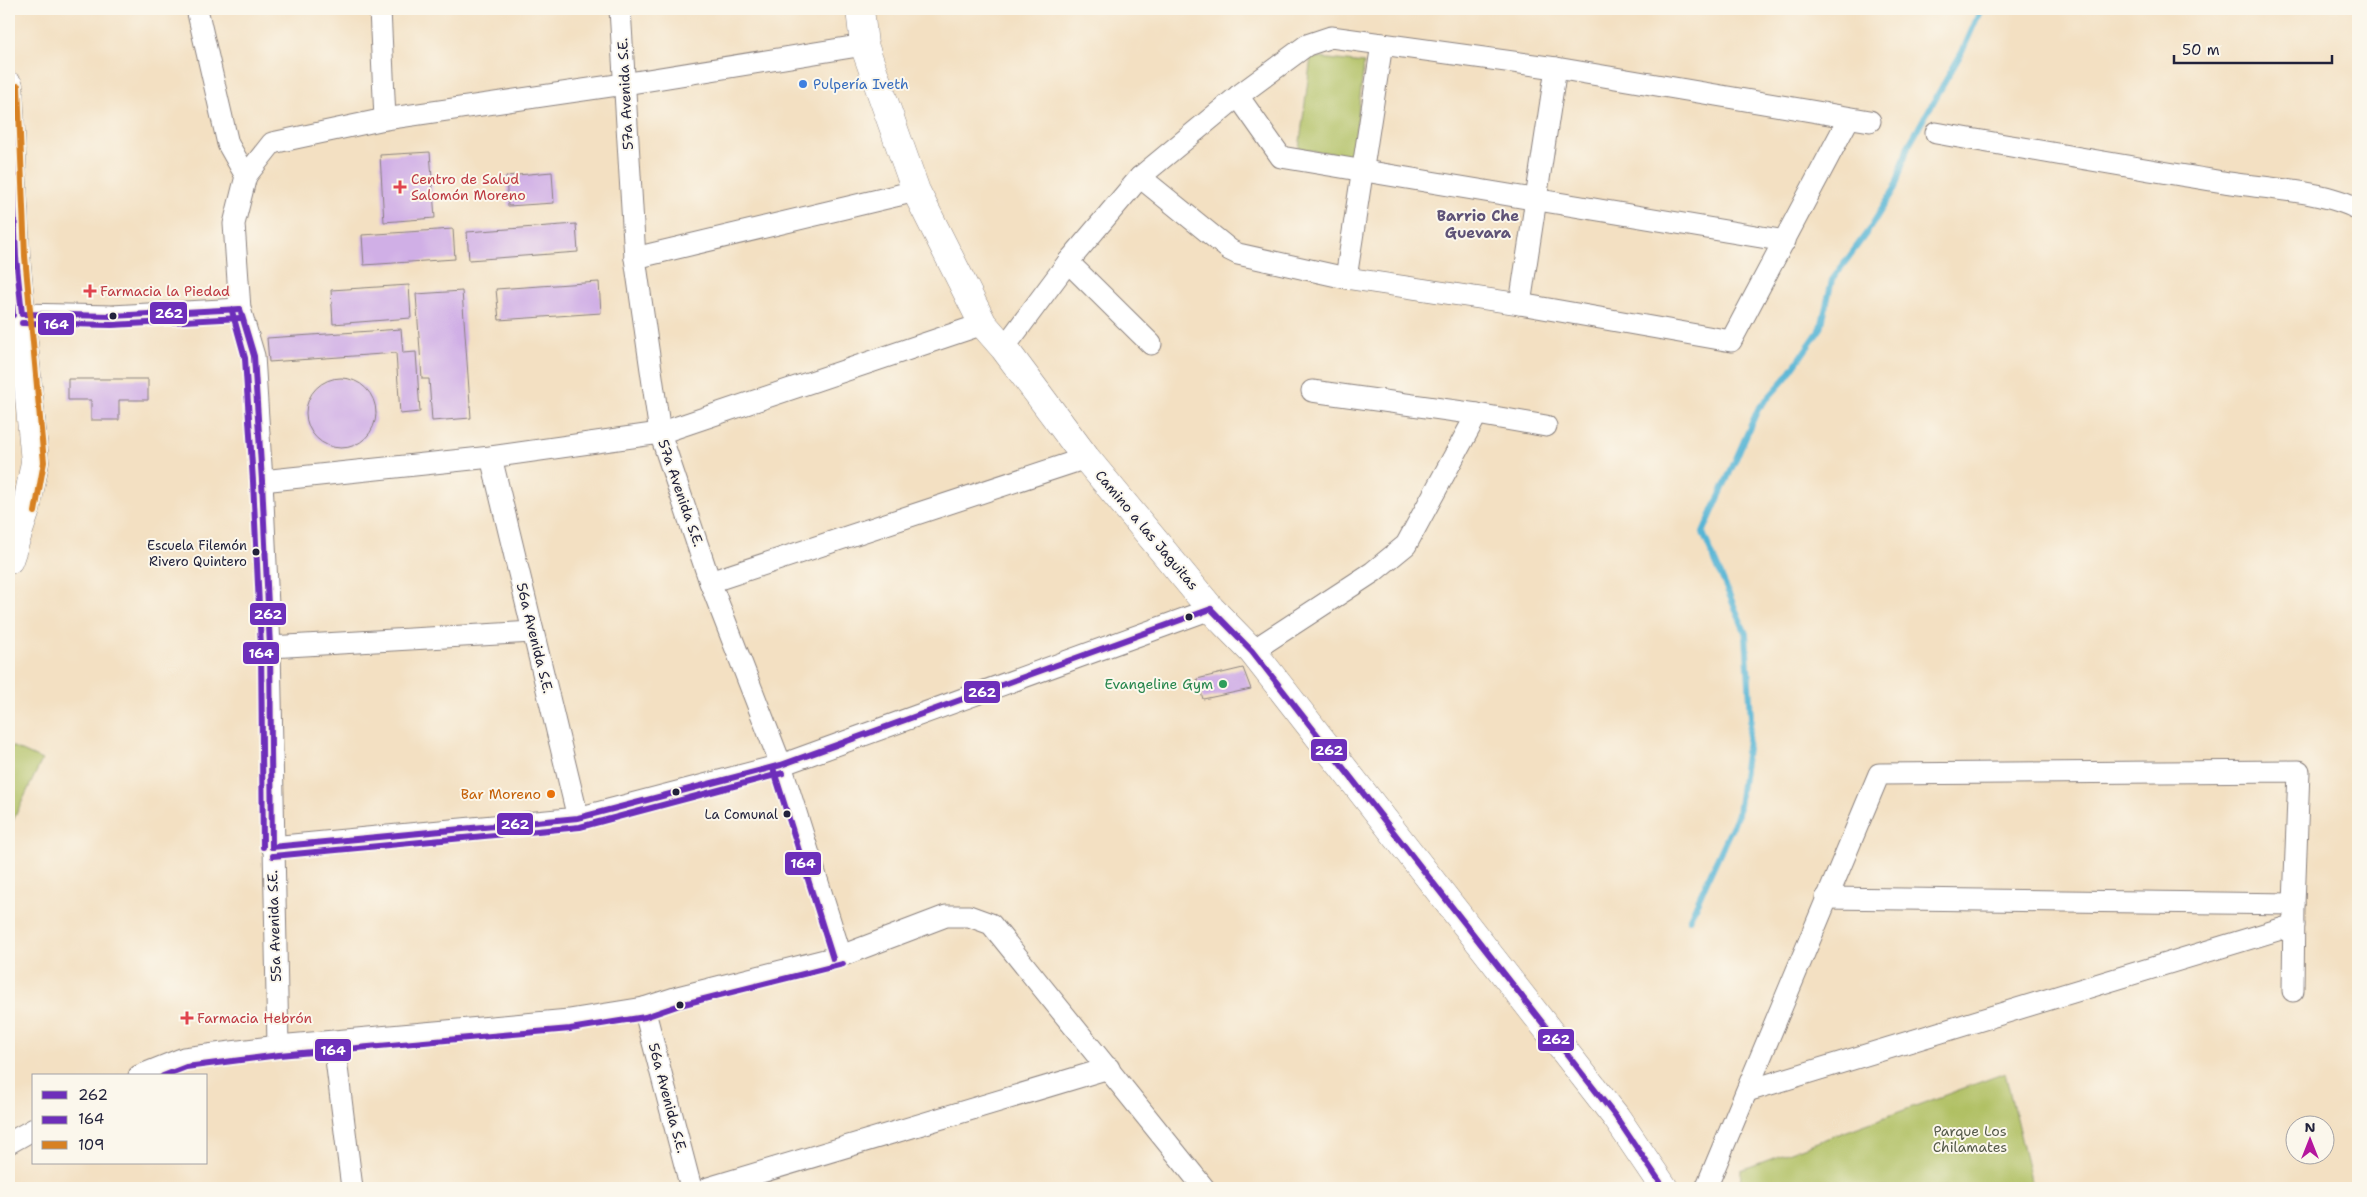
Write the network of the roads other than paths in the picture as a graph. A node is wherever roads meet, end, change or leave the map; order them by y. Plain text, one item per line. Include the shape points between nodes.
1 (197, 9) edge
2 (380, 9) edge
3 (620, 9) edge
4 (860, 9) edge
5 (1382, 44) junction
6 (864, 45) junction
7 (1556, 68) junction
8 (624, 84) junction
9 (9, 86) edge
10 (1238, 96) junction
11 (1849, 118) junction
12 (385, 120) junction
13 (1870, 121) dead end
14 (1936, 133) dead end
15 (1362, 171) junction
16 (246, 176) junction
17 (1140, 177) junction
18 (916, 191) junction
19 (1536, 201) junction
20 (2358, 209) edge
21 (1785, 241) junction
22 (635, 258) junction
23 (1068, 262) junction
24 (1346, 278) junction
25 (1520, 304) junction
26 (240, 309) junction
27 (16, 314) edge
28 (983, 324) junction
29 (1151, 344) dead end
30 (1004, 348) junction
31 (1312, 391) dead end
32 (1477, 414) junction
33 (1546, 426) dead end
34 (660, 433) junction
35 (491, 457) junction
36 (1086, 458) junction
37 (262, 481) junction
38 (17, 510) edge
39 (9, 560) edge
40 (710, 582) junction
41 (1211, 609) junction
42 (533, 632) junction
43 (270, 647) junction
44 (1252, 651) junction
45 (781, 765) junction
46 (578, 818) junction
47 (272, 846) junction
48 (1826, 898) junction
49 (2294, 914) junction
50 (841, 956) junction
51 (2293, 991) dead end
52 (644, 1008) junction
53 (334, 1043) junction
54 (278, 1046) junction
55 (1109, 1068) junction
56 (144, 1074) edge
57 (1747, 1091) junction
58 (32, 1130) edge
59 (9, 1143) edge
60 (352, 1188) edge
61 (691, 1188) edge
62 (708, 1188) edge
63 (1204, 1188) edge
64 (1664, 1188) edge
65 (1706, 1188) edge

1 - 16 street via 228,144
2 - 12 street
3 - 8 street, 57a Avenida S.E.
4 - 6 street, Camino a las Jaguitas
5 - 7 street
5 - 10 street via 1331,37 1307,45
5 - 15 street
6 - 8 street
6 - 18 street, Camino a las Jaguitas
7 - 11 street
7 - 19 street
8 - 12 street
8 - 22 street, 57a Avenida S.E.
9 - 27 street
10 - 15 street via 1281,157
10 - 17 street
11 - 13 street
11 - 21 street
12 - 16 street via 272,143
14 - 20 street via 2219,182 2326,197 2347,202
15 - 19 street
15 - 24 street
16 - 26 street, 55a Avenida S.E. via 234,224
17 - 23 street
17 - 24 street via 1238,254
18 - 22 street
18 - 28 street, Camino a las Jaguitas
19 - 21 street
19 - 25 street
21 - 25 street via 1731,341
22 - 34 street, 57a Avenida S.E.
23 - 29 street
23 - 30 street
24 - 25 street
26 - 27 street via 112,316
26 - 37 street, 55a Avenida S.E. via 254,356
27 - 38 street via 35,462
28 - 30 street, Camino a las Jaguitas
28 - 34 street
30 - 36 street, Camino a las Jaguitas
31 - 32 street
32 - 33 street
32 - 44 street via 1406,545 1373,572
34 - 35 street
34 - 40 street, 57a Avenida S.E.
35 - 37 street
35 - 42 street, 56a Avenida S.E.
36 - 40 street
36 - 41 street, Camino a las Jaguitas
37 - 43 street, 55a Avenida S.E.
38 - 39 street
40 - 45 street, 57a Avenida S.E.
41 - 44 street, Camino a las Jaguitas
41 - 45 street
42 - 43 street
42 - 46 street, 56a Avenida S.E.
43 - 47 street, 55a Avenida S.E.
44 - 64 street, Camino a las Jaguitas via 1616,1117
45 - 46 street
45 - 50 street, 57a Avenida S.E.
46 - 47 street
47 - 54 street, 55a Avenida S.E.
48 - 49 street
48 - 49 street via 1879,774 2299,771
48 - 57 street
49 - 51 street
49 - 57 street
50 - 52 street
50 - 55 street via 946,916 969,916 991,924
52 - 53 street via 570,1020
52 - 61 street, 56a Avenida S.E.
53 - 54 street
53 - 60 street
54 - 56 street via 184,1058
55 - 62 street
55 - 63 street
57 - 65 street
58 - 59 street

